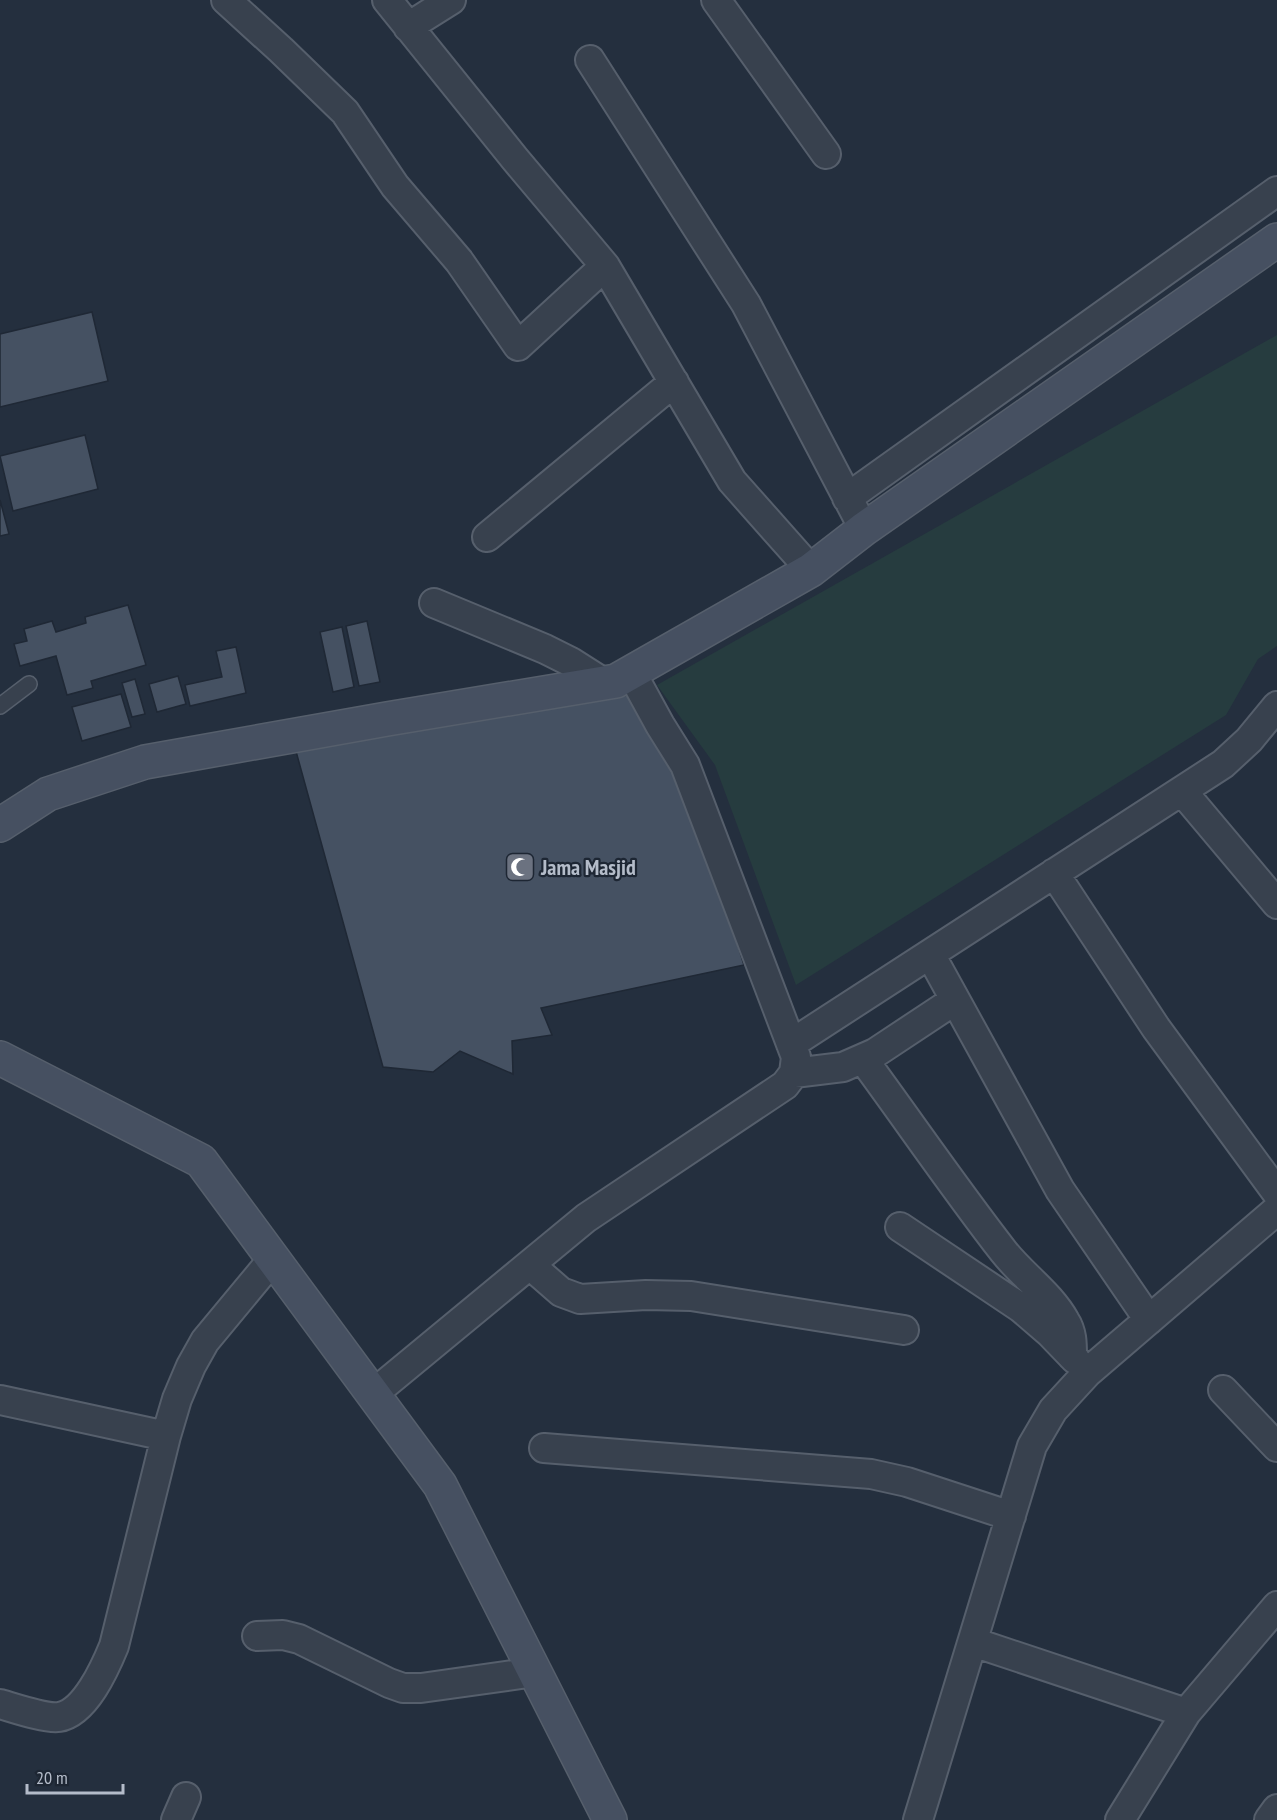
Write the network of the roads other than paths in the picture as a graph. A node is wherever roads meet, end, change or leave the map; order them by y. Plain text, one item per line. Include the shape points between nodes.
1 (226, 0) edge
2 (387, 0) edge
3 (451, 0) edge
4 (716, 0) edge
5 (408, 27) junction
6 (590, 60) dead end
7 (826, 154) dead end
8 (1277, 191) edge
9 (1277, 240) edge
10 (605, 266) junction
11 (674, 382) junction
12 (847, 498) junction
13 (864, 529) junction
14 (487, 537) dead end
15 (811, 570) junction
16 (434, 603) dead end
17 (618, 677) junction
18 (29, 684) dead end
19 (0, 706) edge
20 (1277, 706) edge
21 (1182, 790) junction
22 (0, 825) edge
23 (1054, 873) junction
24 (1277, 904) edge
25 (930, 954) junction
26 (955, 1000) junction
27 (791, 1044) junction
28 (0, 1058) edge
29 (863, 1059) junction
30 (794, 1073) junction
31 (1277, 1193) edge
32 (1277, 1210) edge
33 (900, 1227) dead end
34 (273, 1258) junction
35 (530, 1265) junction
36 (1149, 1320) junction
37 (904, 1330) dead end
38 (1080, 1364) junction
39 (1223, 1390) dead end
40 (373, 1394) junction
41 (0, 1401) edge
42 (166, 1436) junction
43 (1277, 1447) edge
44 (544, 1448) dead end
45 (1011, 1516) junction
46 (1277, 1606) edge
47 (257, 1636) dead end
48 (973, 1642) junction
49 (535, 1671) junction
50 (0, 1704) edge
51 (1186, 1713) junction
52 (1277, 1809) edge
53 (610, 1820) edge
54 (918, 1820) edge
55 (1120, 1820) edge
56 (1269, 1820) edge

1 - 10 street via 345,112 395,186 459,261 518,346
2 - 5 street
3 - 5 street
4 - 7 street
5 - 10 street
6 - 12 street via 746,304
8 - 12 street
9 - 13 main road
10 - 11 street
11 - 14 street
11 - 15 street via 732,481
12 - 13 street
13 - 15 main road
15 - 17 main road
16 - 17 street via 571,662
17 - 22 main road via 145,762 48,794
17 - 27 street via 660,725 685,765
18 - 19 lane
20 - 21 street via 1238,752
21 - 23 street
21 - 24 street
23 - 25 street
23 - 31 street via 1156,1028
25 - 26 street
25 - 27 street
26 - 29 street
26 - 36 street via 1060,1190
27 - 30 street via 796,1057
28 - 34 main road via 201,1161
29 - 30 street
29 - 38 street via 1009,1258 1065,1320
30 - 35 street via 785,1085 586,1218
32 - 36 street
33 - 38 street via 1021,1308
34 - 40 main road
34 - 42 street via 205,1341 191,1366
35 - 37 street via 561,1292 580,1299 691,1296
35 - 40 street
36 - 38 street
38 - 45 street via 1032,1446
39 - 43 street
40 - 49 main road via 440,1485
41 - 42 street
42 - 50 street via 114,1646 81,1705 60,1717 51,1717
44 - 45 street via 871,1474
45 - 48 street
46 - 51 street
47 - 49 street via 299,1639 403,1688
48 - 51 street
48 - 54 street
49 - 53 main road
51 - 55 street
52 - 56 street

